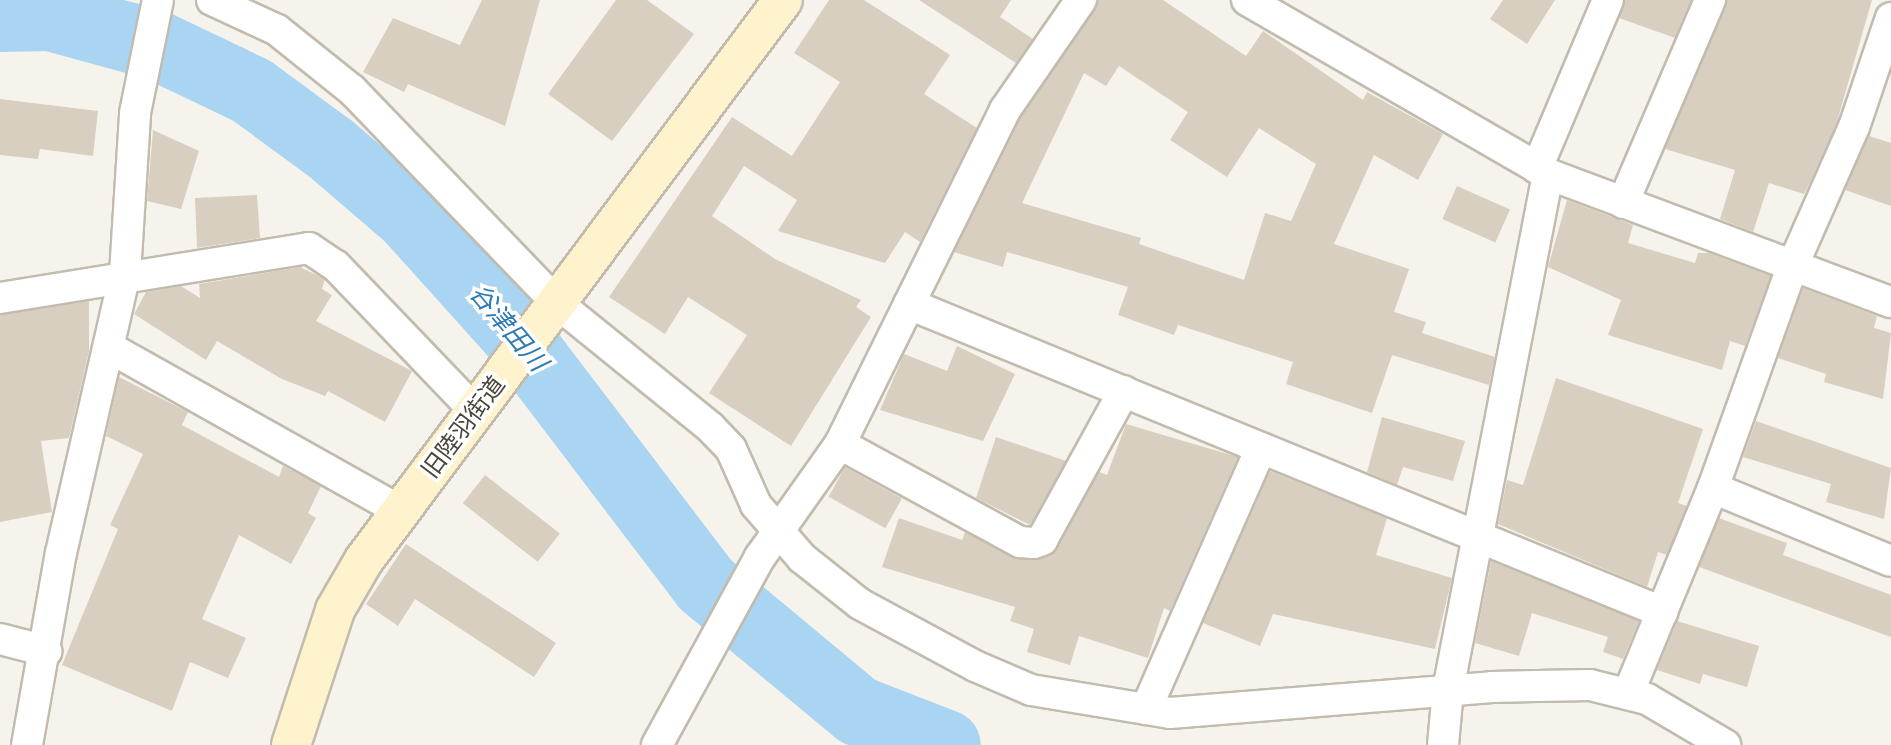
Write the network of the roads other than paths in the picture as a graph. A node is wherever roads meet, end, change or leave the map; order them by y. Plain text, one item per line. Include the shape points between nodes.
1 (158, 0) edge
2 (783, 0) edge
3 (1081, 0) edge
4 (1247, 0) edge
5 (1608, 0) edge
6 (1710, 0) edge
7 (226, 3) edge
8 (1889, 34) edge
9 (1542, 171) junction
10 (1623, 203) junction
11 (1793, 265) junction
12 (125, 274) junction
13 (0, 298) edge
14 (1891, 302) edge
15 (909, 304) junction
16 (550, 312) junction
17 (110, 348) junction
18 (1124, 391) junction
19 (481, 403) junction
20 (840, 444) junction
21 (1262, 447) junction
22 (1713, 488) junction
23 (400, 510) junction
24 (781, 534) junction
25 (1479, 537) junction
26 (1891, 561) edge
27 (1662, 611) junction
28 (0, 639) edge
29 (46, 651) junction
30 (1448, 690) junction
31 (1628, 694) junction
32 (1146, 709) junction
33 (1443, 744) edge
34 (27, 745) edge
35 (291, 745) edge
36 (657, 745) edge
37 (1725, 745) edge

1 - 12 street via 135,113
2 - 16 street, 旧陸羽街道
3 - 15 street via 1005,110
4 - 9 street
5 - 9 street
6 - 10 street
7 - 16 street via 277,30 352,90
8 - 11 street
9 - 10 street
9 - 25 street
10 - 11 street
11 - 14 street
11 - 22 street
12 - 13 street
12 - 17 street
12 - 19 street via 309,248 336,266
15 - 18 street
15 - 20 street
16 - 19 street, 旧陸羽街道
16 - 24 street via 717,435 731,449 756,505
17 - 23 street
17 - 29 street via 61,553
18 - 20 street via 1042,540 1034,543 1020,542
18 - 21 street
19 - 23 street, 旧陸羽街道
20 - 24 street
21 - 25 street
21 - 32 street
22 - 26 street
22 - 27 street
23 - 35 street, 旧陸羽街道 via 335,610
24 - 32 street via 860,604 975,666 1031,690
24 - 36 street via 760,557
25 - 27 street
25 - 30 street
27 - 31 street
28 - 29 street
29 - 34 street
30 - 31 street via 1590,685
30 - 32 street
30 - 33 street
31 - 37 street via 1676,712

